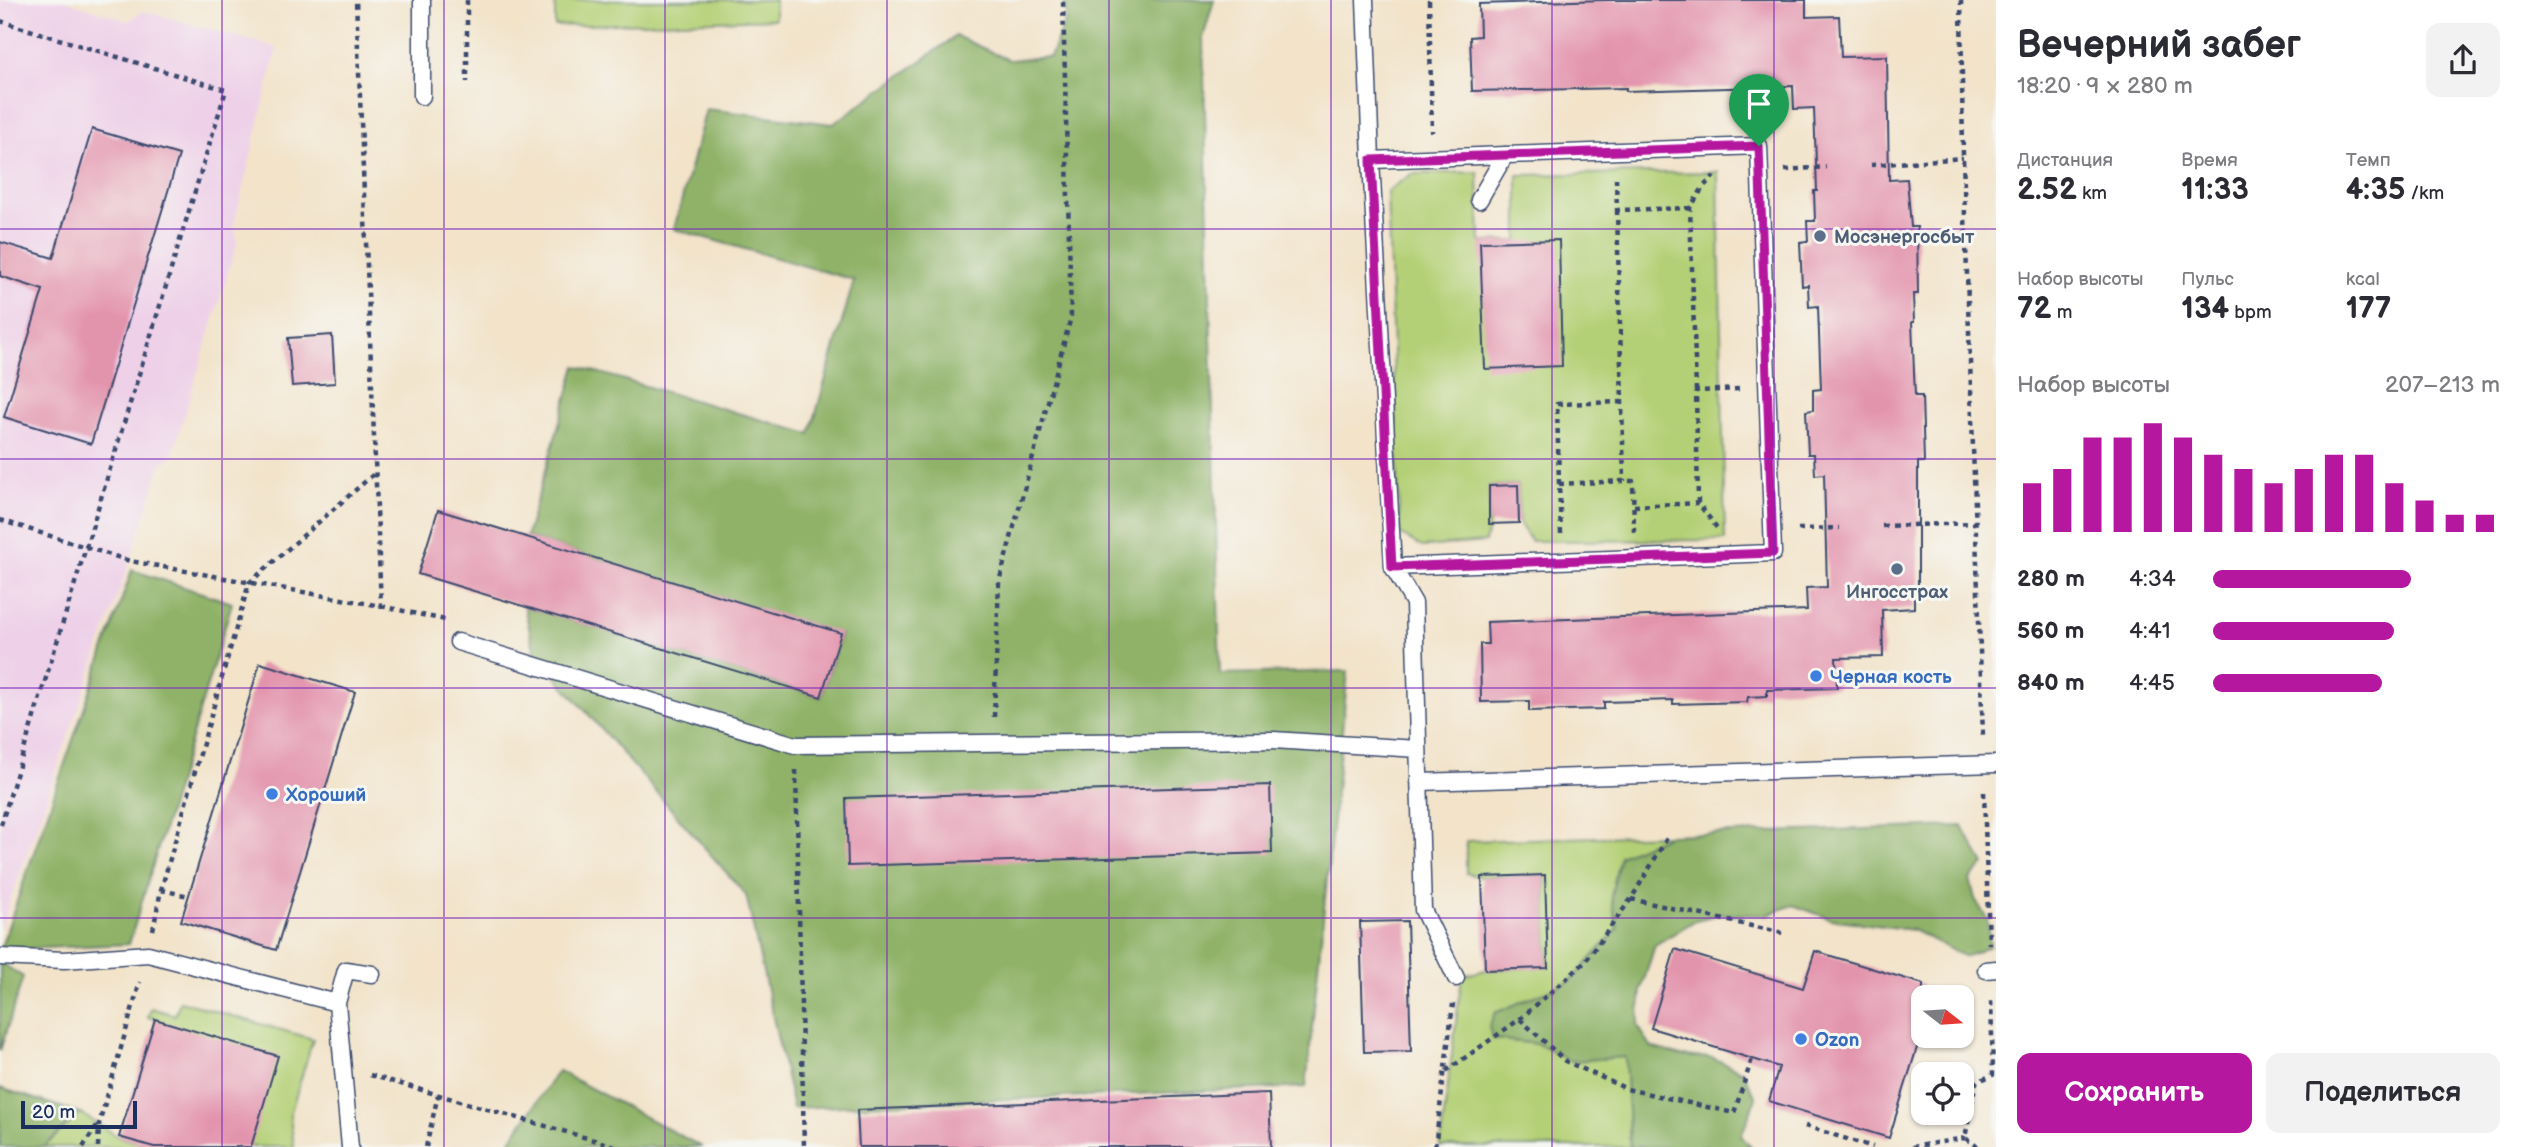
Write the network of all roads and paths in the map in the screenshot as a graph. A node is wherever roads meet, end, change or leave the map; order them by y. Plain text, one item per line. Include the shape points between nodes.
1 (356, 0) edge
2 (422, 0) edge
3 (467, 0) edge
4 (1063, 0) edge
5 (1365, 0) edge
6 (1429, 0) edge
7 (1961, 0) edge
8 (0, 21) edge
9 (467, 82) dead end
10 (422, 96) dead end
11 (1736, 147) junction
12 (1615, 151) junction
13 (1505, 155) junction
14 (1433, 158) junction
15 (1963, 158) junction
16 (1371, 160) junction
17 (1871, 165) dead end
18 (1826, 167) dead end
19 (1774, 171) dead end
20 (1479, 200) dead end
21 (1690, 208) junction
22 (1617, 210) junction
23 (1767, 388) junction
24 (1696, 391) junction
25 (1622, 402) junction
26 (375, 473) junction
27 (1624, 481) junction
28 (1559, 484) junction
29 (1698, 503) dead end
30 (0, 520) edge
31 (1975, 523) junction
32 (1882, 526) dead end
33 (1839, 528) dead end
34 (1772, 530) junction
35 (86, 547) junction
36 (1635, 558) junction
37 (1562, 561) junction
38 (1392, 567) junction
39 (249, 583) junction
40 (381, 606) junction
41 (458, 642) joint
42 (993, 744) junction
43 (796, 745) junction
44 (1418, 749) junction
45 (1990, 764) edge
46 (1419, 782) junction
47 (0, 828) edge
48 (1669, 835) dead end
49 (161, 890) junction
50 (189, 896) dead end
51 (1631, 899) junction
52 (1783, 933) dead end
53 (148, 954) junction
54 (0, 957) edge
55 (1991, 970) edge
56 (372, 974) dead end
57 (1456, 978) joint
58 (337, 1003) junction
59 (1520, 1019) junction
60 (1752, 1059) dead end
61 (1446, 1071) junction
62 (364, 1073) dead end
63 (438, 1095) junction
64 (99, 1124) junction
65 (1805, 1126) dead end
66 (1965, 1138) junction
67 (1869, 1146) edge
68 (83, 1147) edge
69 (98, 1147) edge
70 (350, 1147) edge
71 (426, 1147) edge
72 (618, 1147) edge
73 (804, 1147) edge
74 (1435, 1147) edge
75 (1912, 1147) edge
76 (1978, 1147) edge

1 - 26 path
2 - 10 lane
3 - 9 path
4 - 42 path via 1071,317 999,582
5 - 16 lane
6 - 14 path
7 - 15 path
8 - 35 path via 226,90
11 - 12 lane
11 - 21 path
11 - 23 lane via 1759,146
12 - 13 lane
12 - 22 path
13 - 14 lane
13 - 20 lane
14 - 16 lane
15 - 17 path
15 - 31 path
16 - 38 lane
18 - 19 path
21 - 22 path
21 - 24 path
22 - 25 path
23 - 24 path
23 - 34 lane
24 - 29 path
25 - 27 path
25 - 28 path via 1557,404
26 - 39 path
26 - 40 path
27 - 28 path
27 - 36 path via 1633,481
28 - 37 path
30 - 35 path
31 - 32 path
31 - 45 path
33 - 34 path
34 - 36 lane via 1773,553
35 - 39 path via 130,561
35 - 47 path
36 - 37 lane
37 - 38 lane
38 - 44 lane via 1414,603
39 - 40 path
39 - 49 path
40 - 41 path via 449,620
41 - 43 lane
42 - 43 lane
42 - 44 lane via 1273,740
43 - 73 path
44 - 46 lane
45 - 46 lane
45 - 55 path
46 - 57 lane via 1423,910
48 - 51 path
49 - 50 path
49 - 53 path
51 - 52 path
51 - 59 path via 1584,963
53 - 54 lane via 64,960
53 - 58 lane
53 - 64 path
55 - 66 path via 1993,1076 1976,1082
56 - 58 lane via 346,970
57 - 61 path
58 - 70 lane
59 - 60 path via 1565,1061 1627,1089 1734,1113
59 - 61 path
61 - 74 path
62 - 63 path
63 - 71 path
63 - 72 path
64 - 68 path
64 - 69 path
65 - 67 path
66 - 75 path
66 - 76 path

